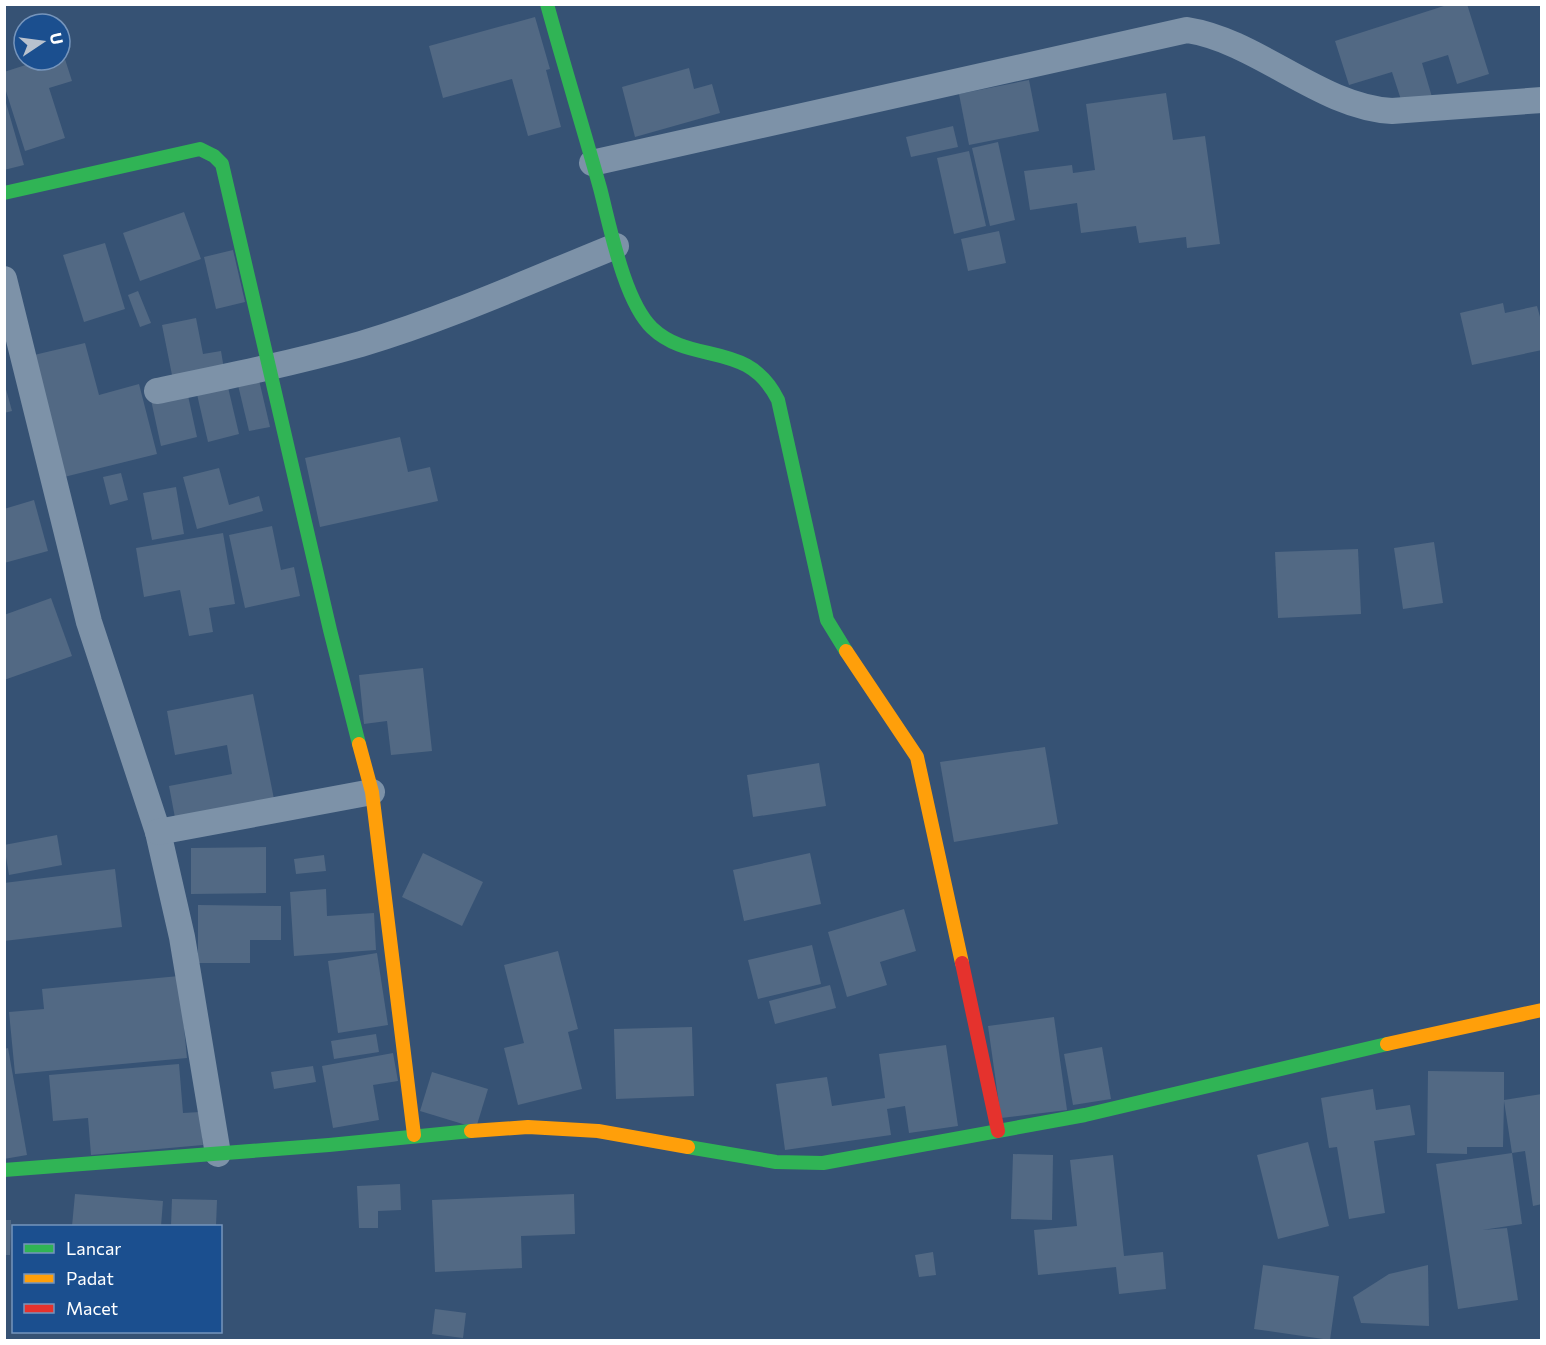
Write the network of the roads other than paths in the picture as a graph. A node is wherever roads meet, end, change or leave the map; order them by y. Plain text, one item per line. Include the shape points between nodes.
1 (547, 4) edge
2 (1542, 100) edge
3 (592, 163) junction
4 (4, 193) edge
5 (616, 246) junction
6 (4, 279) edge
7 (11, 337) edge
8 (269, 368) junction
9 (157, 391) dead end
10 (372, 792) junction
11 (158, 832) junction
12 (1542, 1010) edge
13 (998, 1131) junction
14 (414, 1135) junction
15 (218, 1154) junction
16 (4, 1170) edge

1 - 3 street
2 - 3 street via 1392,111 1371,108 1223,41 1187,30
3 - 5 street
4 - 8 street via 200,149 214,156 222,164
5 - 8 street via 424,322
5 - 13 street via 637,302 653,328 675,342 750,366 764,376 778,400 827,620 917,757
6 - 7 street
7 - 11 street via 89,622
8 - 9 street
8 - 10 street
10 - 11 street
10 - 14 street
11 - 15 street via 182,937
12 - 13 street via 1085,1115
13 - 14 street via 823,1163 776,1162 598,1131 528,1127
14 - 15 street
15 - 16 street

